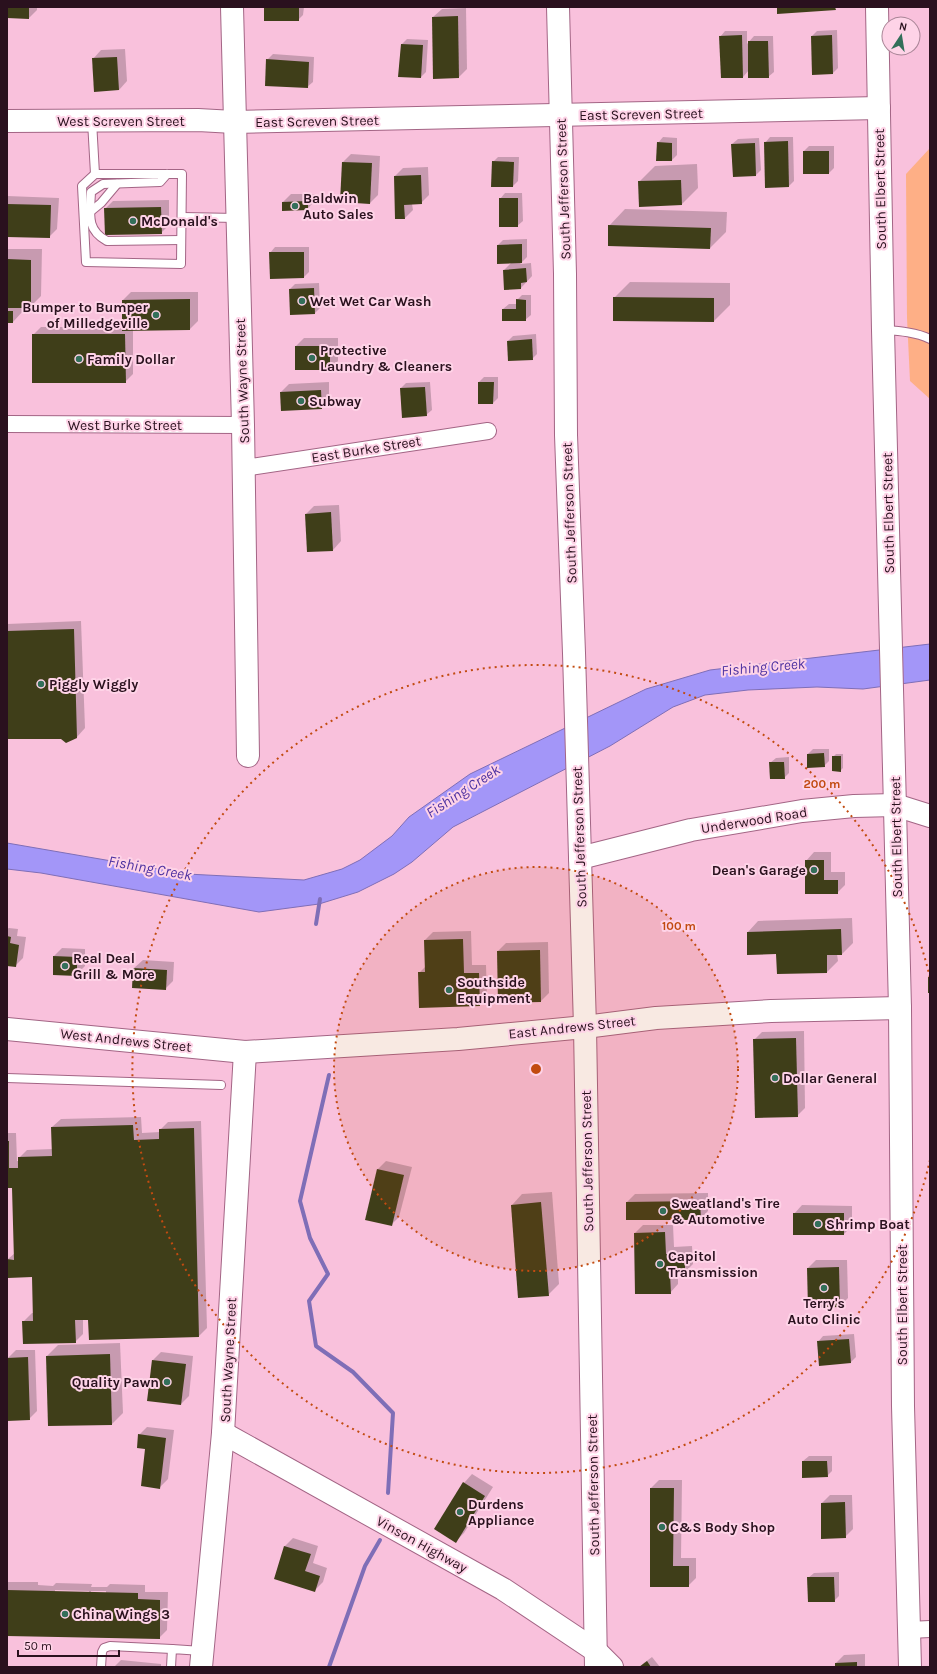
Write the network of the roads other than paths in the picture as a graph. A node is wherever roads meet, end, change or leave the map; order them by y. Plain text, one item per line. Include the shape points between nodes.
1 (232, 7) edge
2 (558, 7) edge
3 (877, 7) edge
4 (879, 108) junction
5 (560, 116) junction
6 (7, 121) edge
7 (92, 121) junction
8 (234, 122) junction
9 (95, 174) junction
10 (167, 174) junction
11 (116, 184) junction
12 (90, 212) junction
13 (182, 217) junction
14 (237, 218) junction
15 (181, 240) junction
16 (883, 330) junction
17 (930, 339) edge
18 (7, 424) edge
19 (243, 425) junction
20 (488, 431) dead end
21 (244, 468) junction
22 (248, 756) dead end
23 (895, 806) junction
24 (930, 816) edge
25 (580, 858) junction
26 (900, 1008) junction
27 (585, 1027) junction
28 (7, 1029) edge
29 (245, 1052) junction
30 (7, 1078) edge
31 (221, 1085) dead end
32 (223, 1433) junction
33 (920, 1629) edge
34 (172, 1649) junction
35 (202, 1659) edge
36 (596, 1659) edge
37 (101, 1667) edge
38 (171, 1667) edge
39 (612, 1667) edge
40 (910, 1667) edge

1 - 8 street, South Wayne Street
2 - 5 street, South Jefferson Street
3 - 4 street, South Elbert Street
4 - 5 street, East Screven Street
4 - 16 street, South Elbert Street
5 - 8 street, East Screven Street
5 - 25 street, South Jefferson Street via 565,274 566,435
6 - 7 street, West Screven Street
7 - 8 street, West Screven Street
7 - 9 lane
8 - 14 street, South Wayne Street
9 - 10 lane
9 - 15 lane via 82,186 86,262 181,264
10 - 11 lane via 160,182
10 - 13 lane via 182,174
11 - 12 lane via 101,204
11 - 12 lane via 103,184 91,192
12 - 15 lane via 91,227 107,241
13 - 14 lane
13 - 15 lane
14 - 19 street, South Wayne Street
16 - 17 lane via 901,331
16 - 23 street, South Elbert Street
18 - 19 street, West Burke Street
19 - 21 street, South Wayne Street
20 - 21 street, East Burke Street
21 - 22 street, South Wayne Street
23 - 24 street, Underwood Road
23 - 25 street, Underwood Road via 802,811 765,817 691,830
23 - 26 street, South Elbert Street
25 - 27 street, South Jefferson Street
26 - 27 street, East Andrews Street via 771,1011 656,1018
26 - 33 street, South Elbert Street via 903,1406
27 - 29 street, East Andrews Street via 450,1039
27 - 36 street, South Jefferson Street
28 - 29 street, West Andrews Street
29 - 32 street, South Wayne Street
30 - 31 lane
32 - 35 street, South Wayne Street
32 - 36 street, Vinson Highway via 503,1589
33 - 40 street, South Elbert Street
34 - 35 lane
34 - 37 lane via 110,1646 102,1652
34 - 38 lane
36 - 39 street, Vinson Highway

